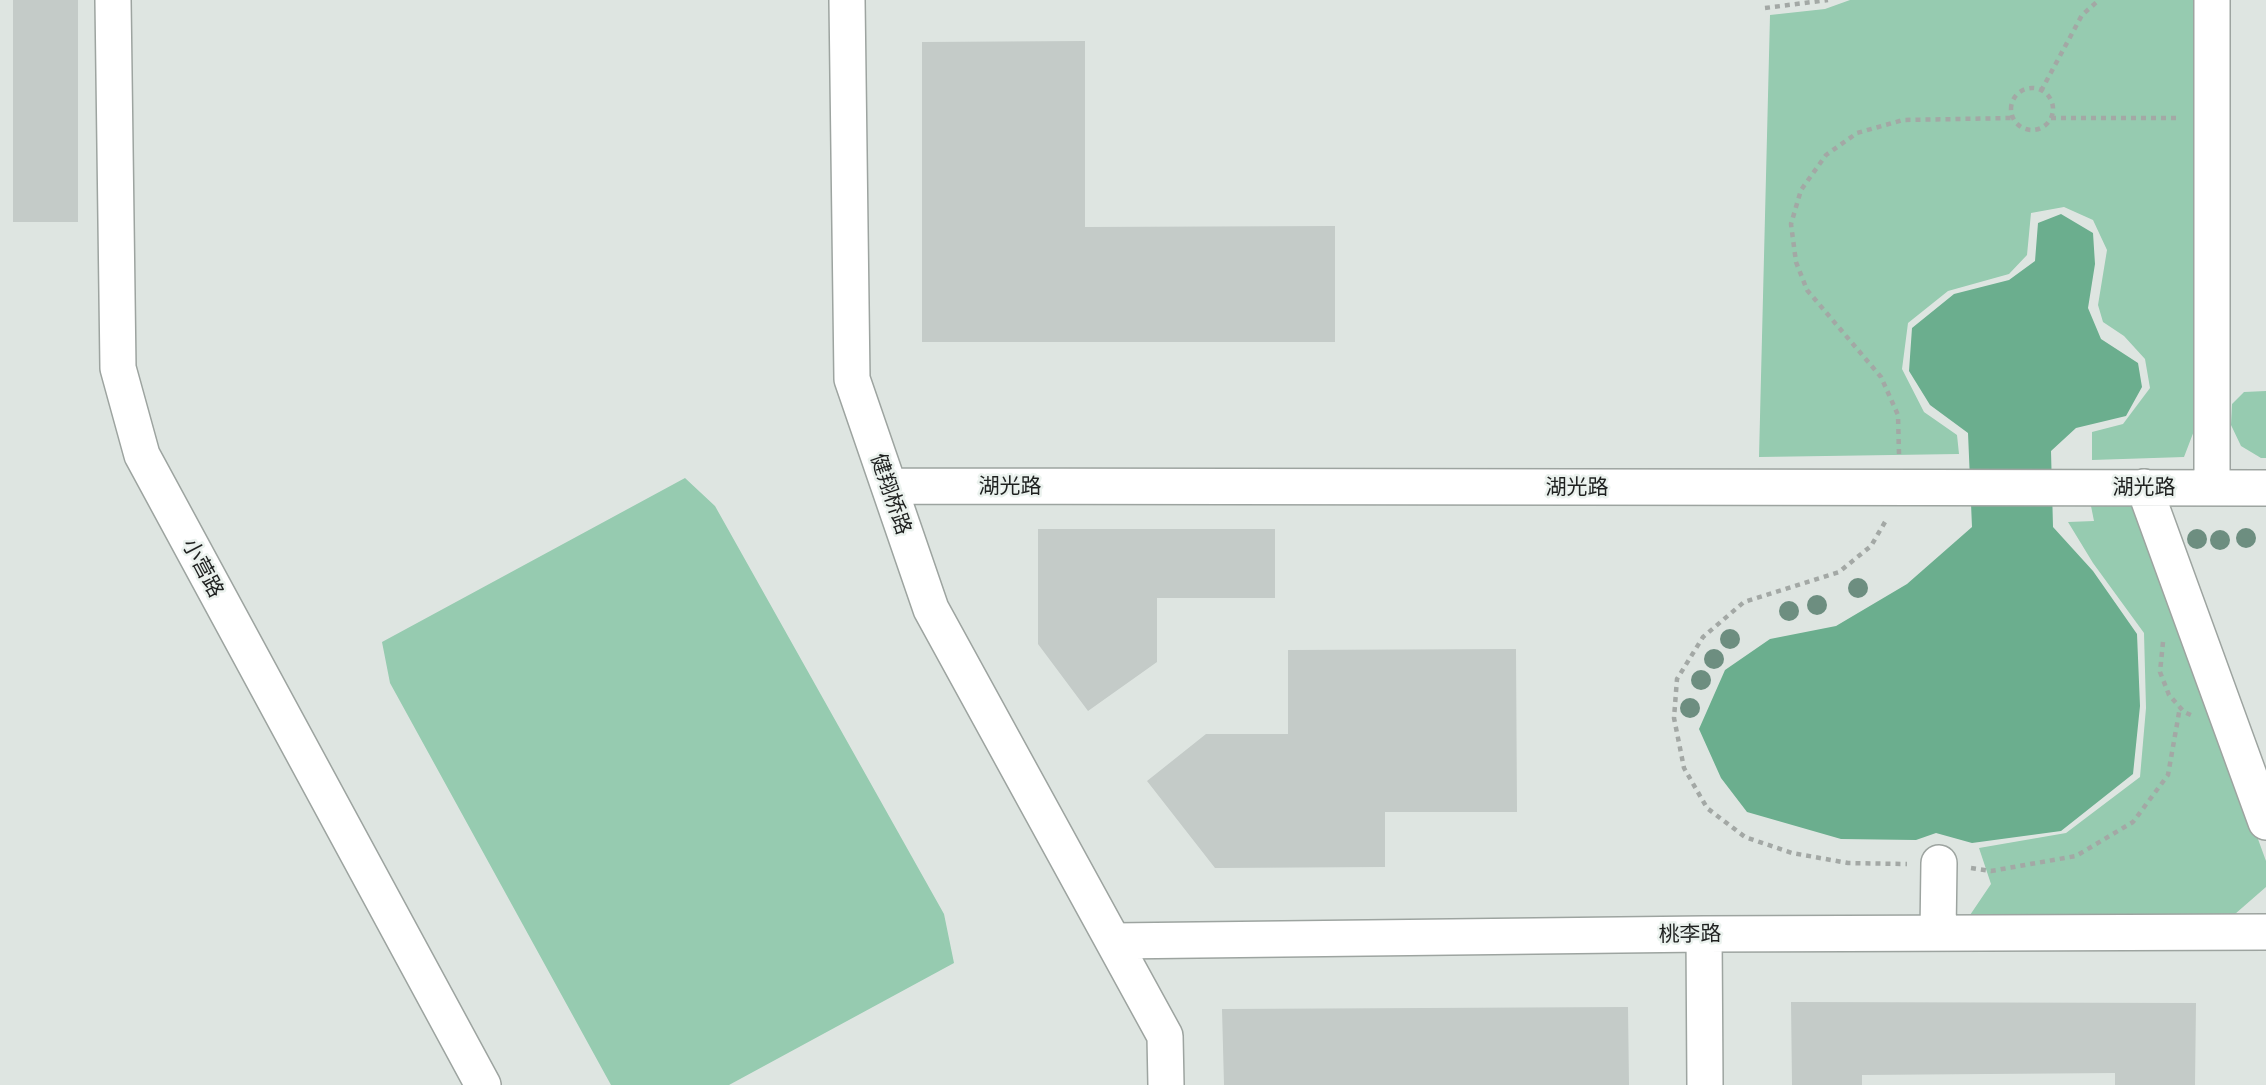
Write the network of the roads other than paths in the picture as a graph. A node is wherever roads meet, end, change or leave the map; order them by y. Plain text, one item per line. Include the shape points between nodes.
1 (113, 0) edge
2 (848, 0) edge
3 (2212, 0) edge
4 (889, 486) junction
5 (2144, 487) junction
6 (2212, 487) junction
7 (2266, 488) edge
8 (2266, 822) edge
9 (1939, 863) road end
10 (2266, 932) edge
11 (1938, 933) junction
12 (1704, 934) junction
13 (1114, 941) junction
14 (483, 1085) edge
15 (1166, 1085) edge
16 (1706, 1085) edge

1 - 14 street, 小营路 via 118,368 142,456
2 - 4 street, 健翔桥路 via 852,379
3 - 6 street
4 - 5 street, 湖光路
4 - 13 street, 健翔桥路 via 931,609
5 - 6 street, 湖光路
5 - 8 street
6 - 7 street, 湖光路
9 - 11 street
10 - 11 street, 桃李路
11 - 12 street, 桃李路
12 - 13 street, 桃李路
12 - 16 street
13 - 15 street, 健翔桥路 via 1165,1036

